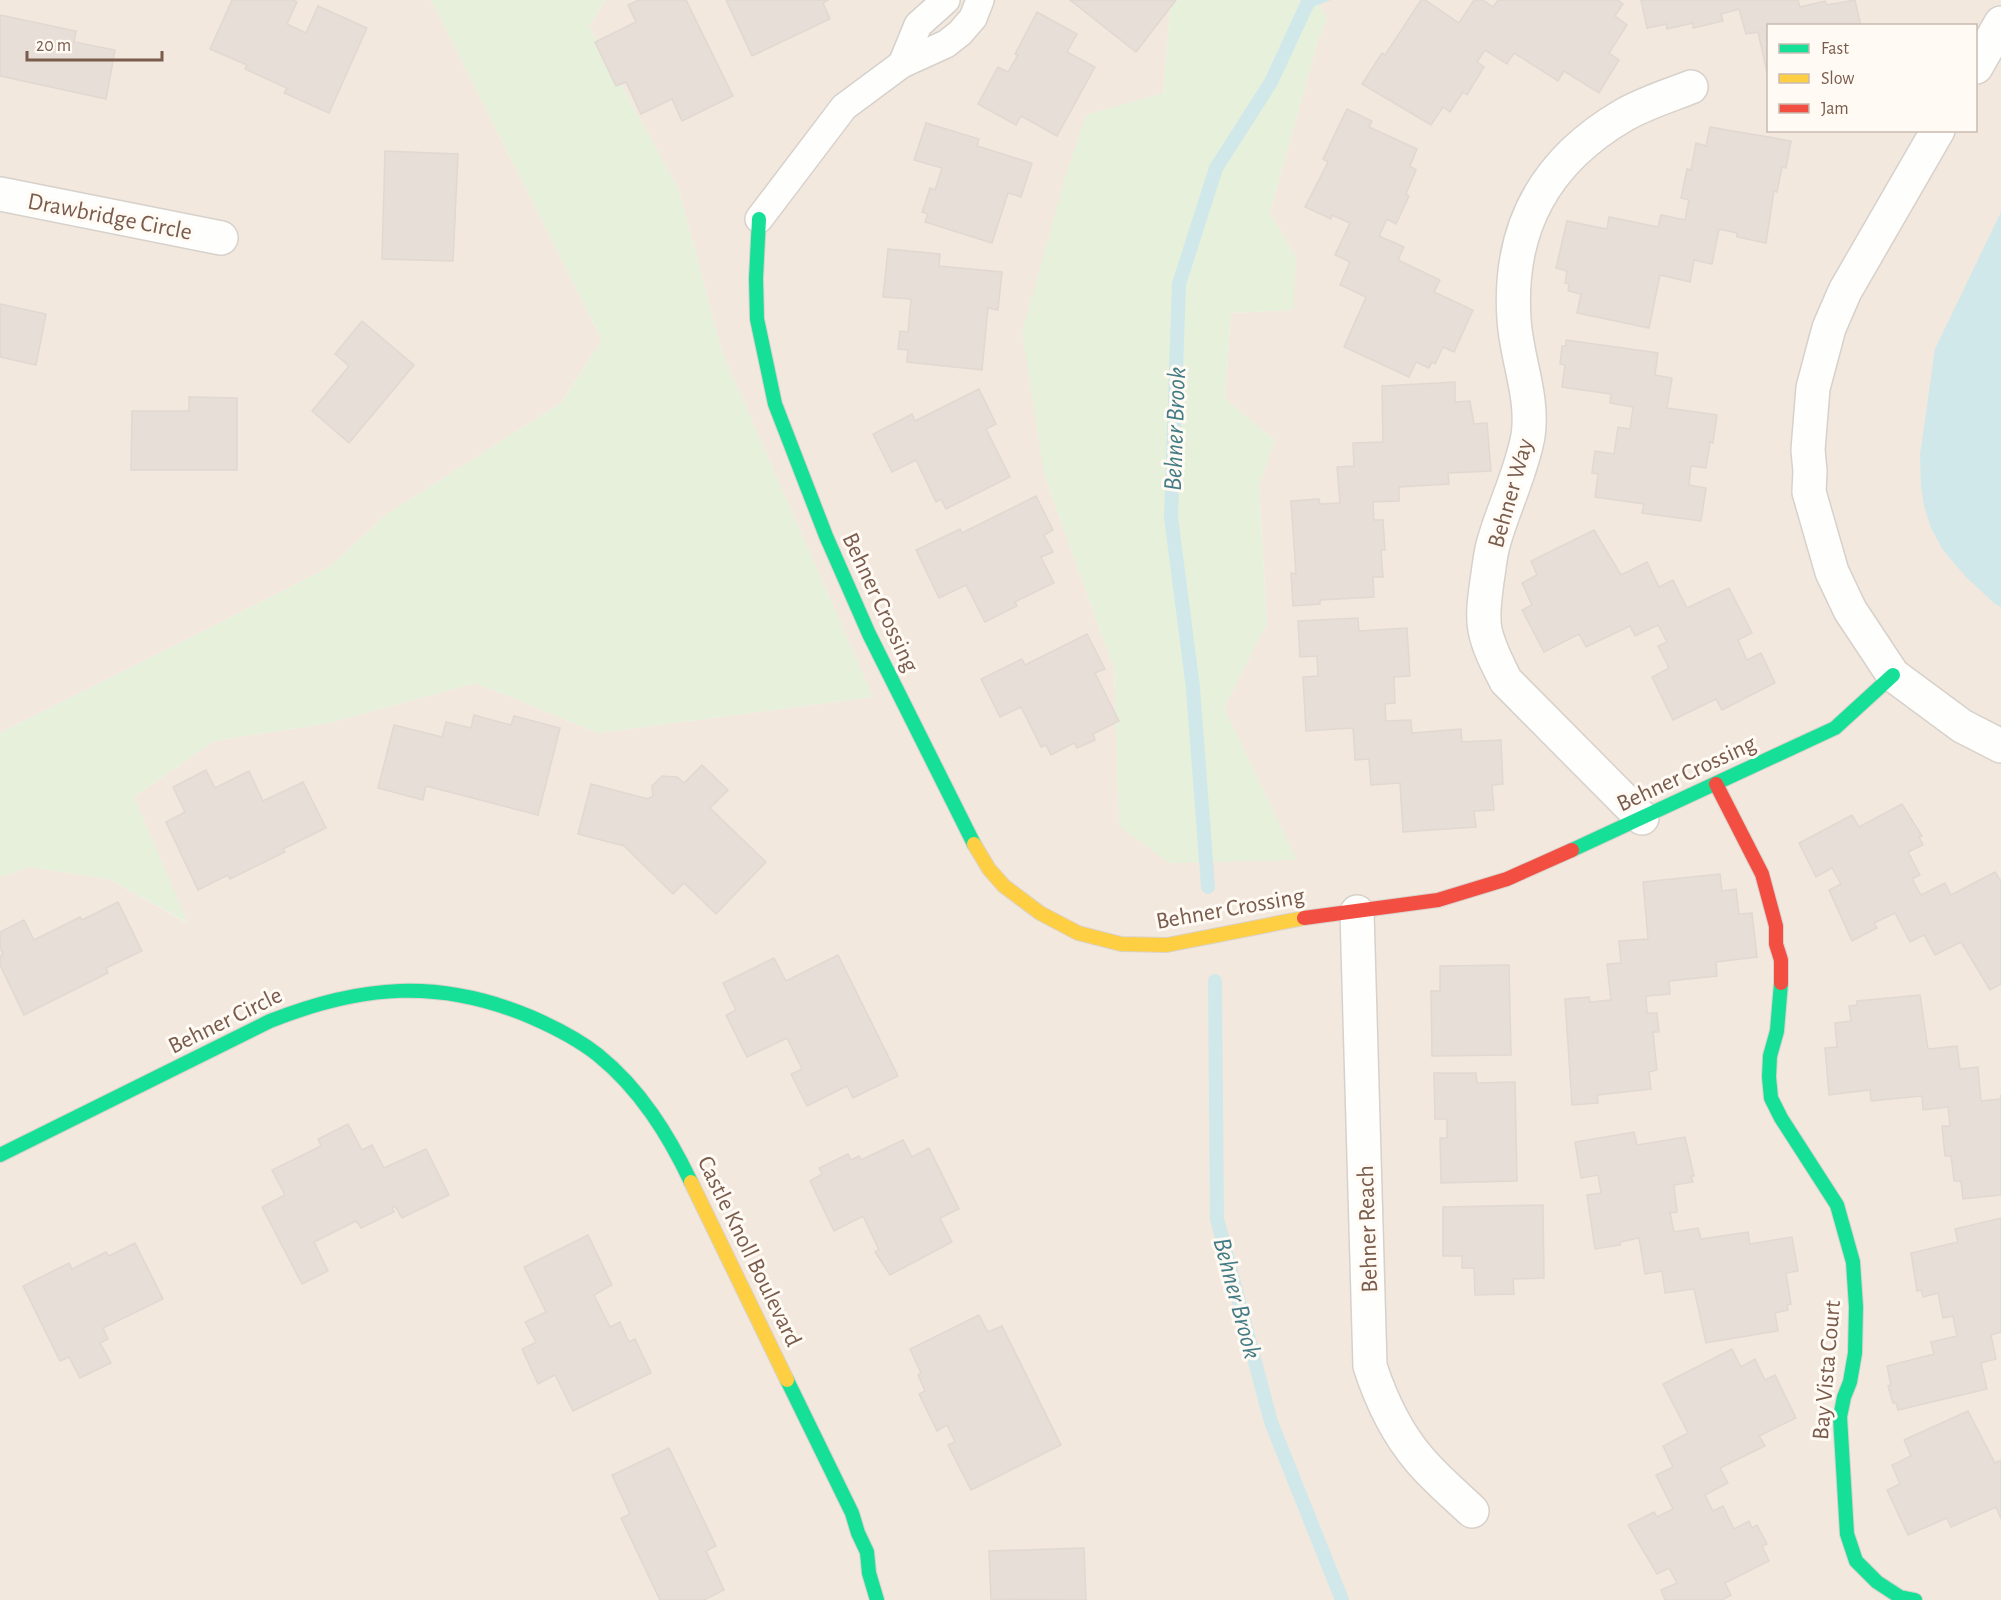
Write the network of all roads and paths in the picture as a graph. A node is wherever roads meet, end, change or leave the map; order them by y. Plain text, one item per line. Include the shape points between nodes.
1 (946, 0) edge
2 (980, 0) edge
3 (2001, 23) edge
4 (902, 64) junction
5 (1977, 65) edge
6 (1691, 87) dead end
7 (1937, 132) edge
8 (0, 194) edge
9 (759, 219) joint
10 (220, 238) dead end
11 (1893, 675) junction
12 (2001, 746) edge
13 (1716, 784) junction
14 (1642, 818) junction
15 (1357, 912) junction
16 (486, 1001) joint
17 (0, 1155) edge
18 (1472, 1512) dead end
19 (877, 1600) edge
20 (1915, 1600) edge

1 - 4 lane via 918,25
2 - 4 lane via 973,18 960,33 946,44
3 - 5 street
4 - 9 lane via 844,107
6 - 14 street, Behner Way via 1641,106 1573,152 1547,183 1522,231 1513,277 1514,320 1528,407 1528,433 1493,545 1484,603 1485,630 1506,681
7 - 11 street via 1845,291 1829,328 1813,388 1809,429 1809,492 1832,572 1850,610
8 - 10 street, Drawbridge Circle
9 - 15 street, Behner Crossing via 757,320 775,404 869,634 989,869 1040,914 1078,933 1121,944 1167,945 1314,916
11 - 12 street via 1962,726
11 - 13 street, Behner Crossing via 1835,728
13 - 14 street, Behner Crossing
13 - 20 street, Bay Vista Court via 1762,874 1776,926 1781,978 1777,1030 1770,1056 1772,1098 1837,1205 1853,1261 1856,1346 1840,1417 1847,1534 1856,1561 1866,1573 1900,1598
14 - 15 street, Behner Crossing via 1481,888 1437,900
15 - 18 street, Behner Reach via 1371,1366 1394,1424 1419,1459
16 - 17 street, Behner Circle via 443,991 397,990 355,993 311,1004
16 - 19 street, Castle Knoll Boulevard via 525,1014 603,1059 648,1107 673,1144 852,1513 867,1552

